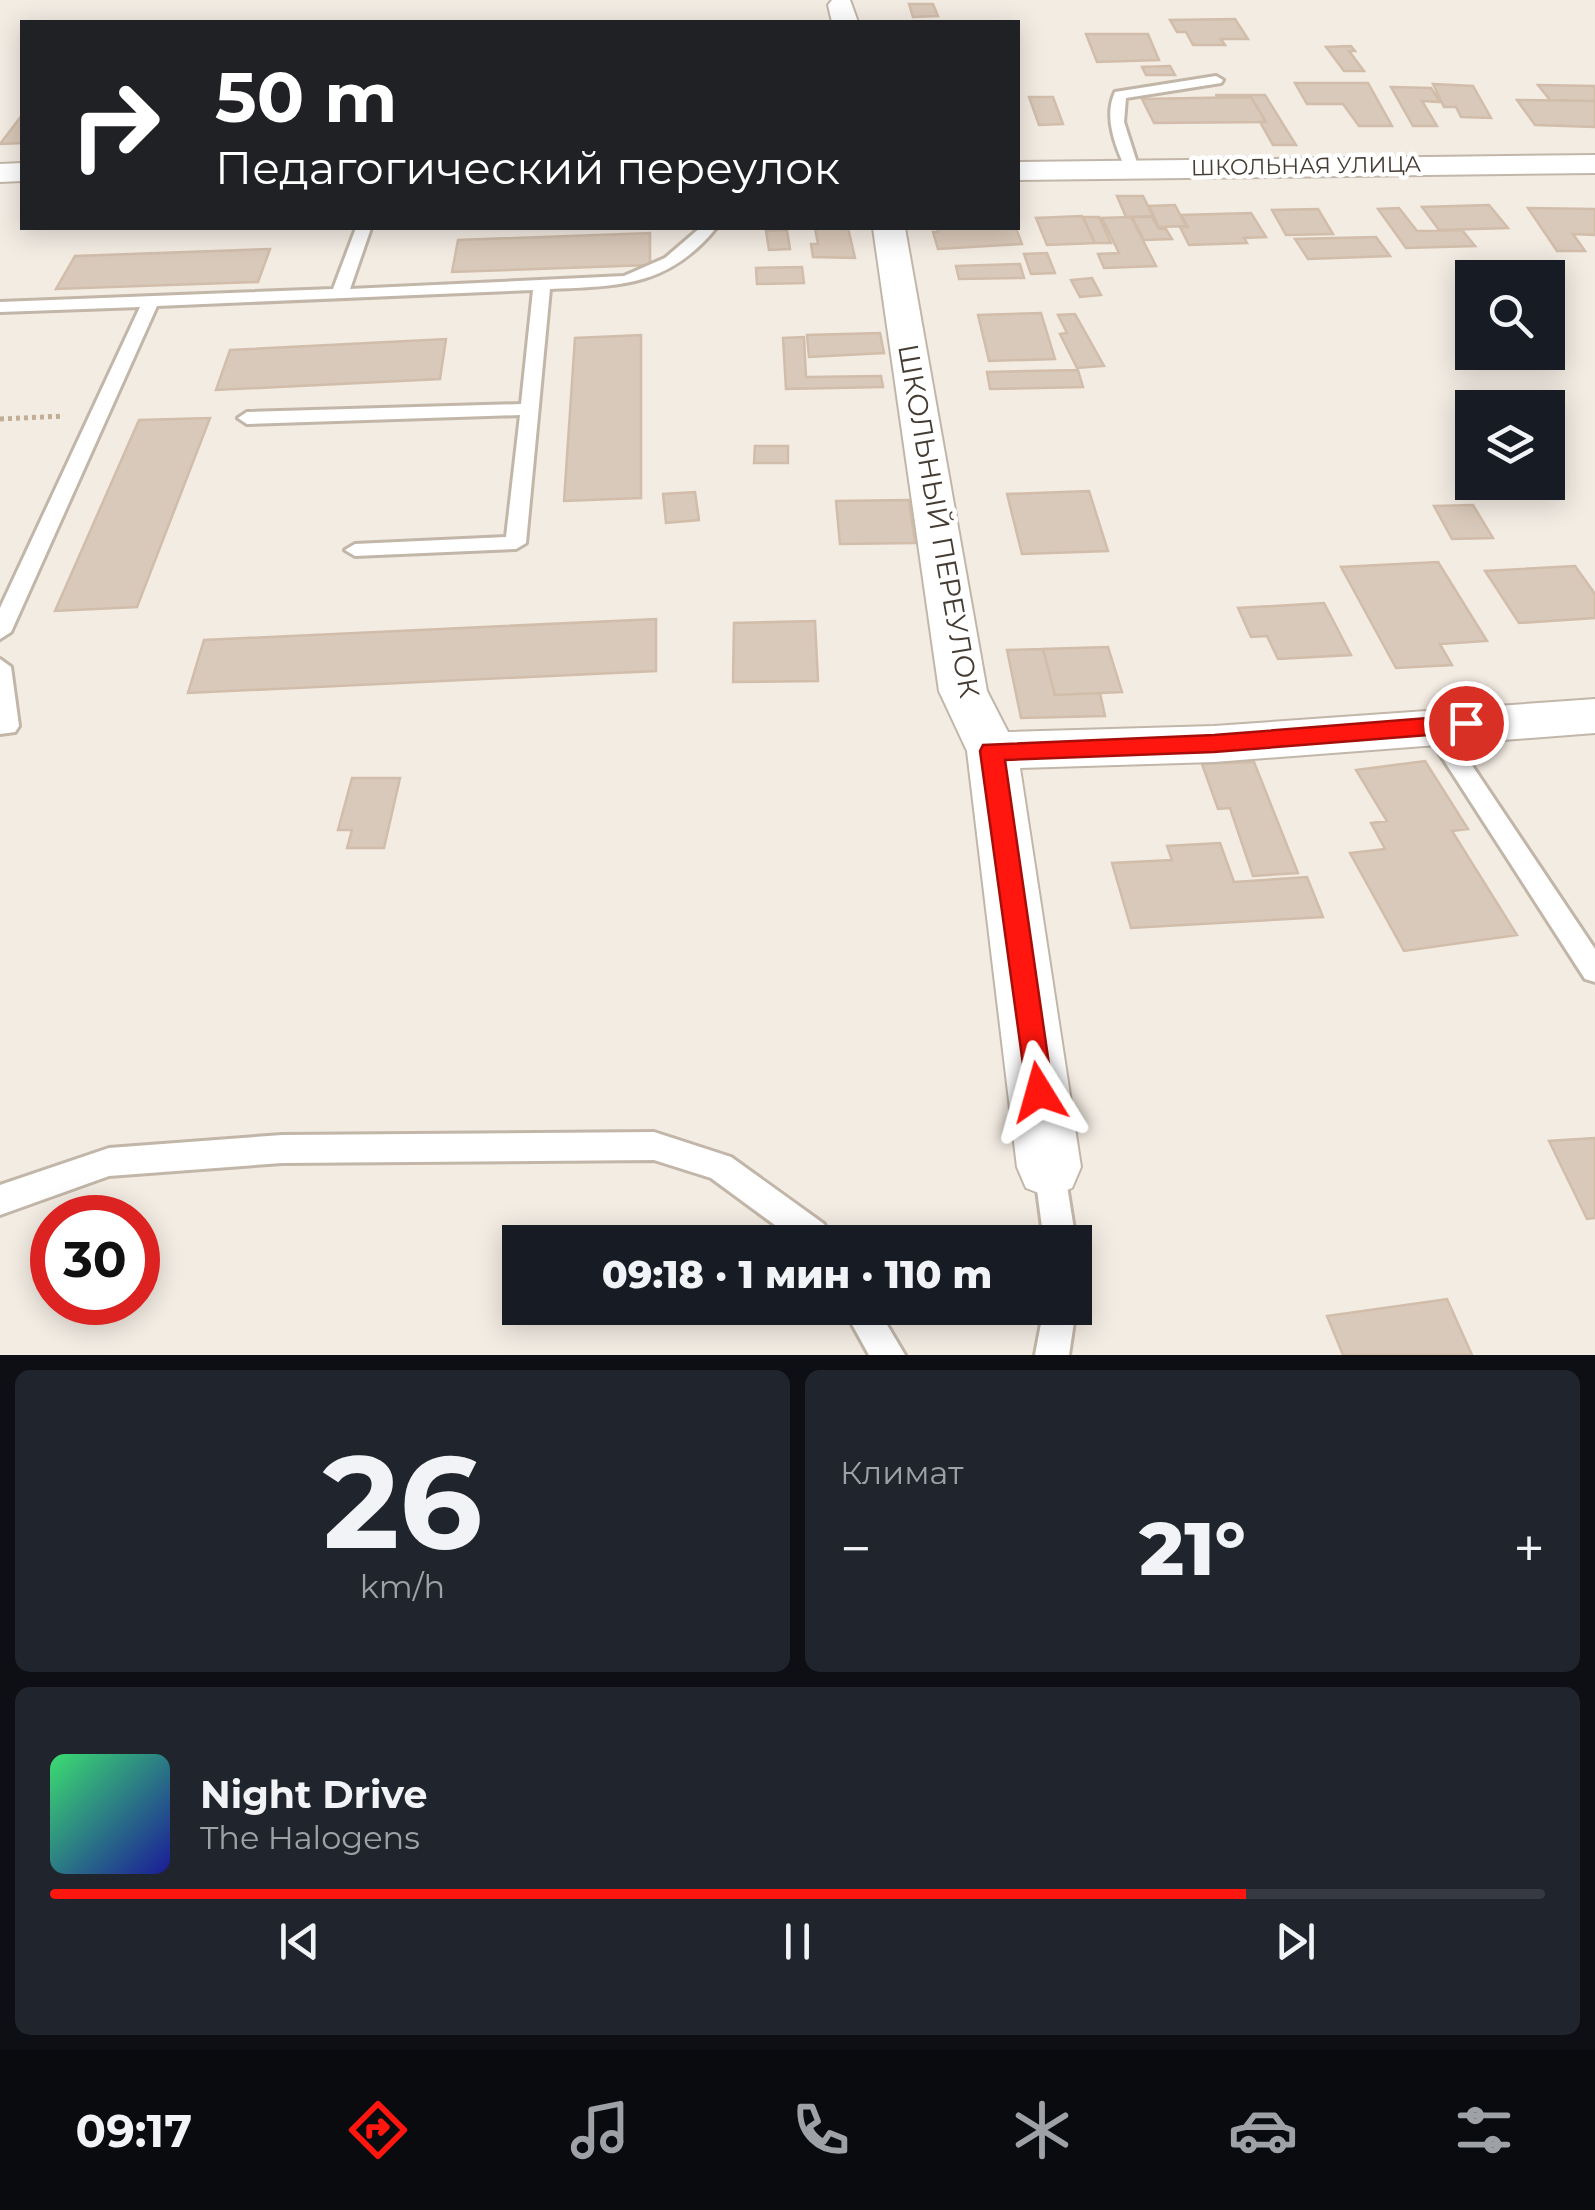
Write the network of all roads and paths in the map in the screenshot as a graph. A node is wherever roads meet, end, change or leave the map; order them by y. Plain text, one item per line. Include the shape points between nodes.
1 (1216, 80) dead end
2 (1595, 164) edge
3 (1132, 169) junction
4 (1020, 170) edge
5 (362, 230) edge
6 (706, 230) edge
7 (889, 230) edge
8 (542, 286) junction
9 (340, 294) junction
10 (150, 302) junction
11 (0, 307) edge
12 (530, 410) junction
13 (99, 415) junction
14 (247, 418) dead end
15 (0, 419) edge
16 (355, 550) dead end
17 (0, 632) edge
18 (0, 668) edge
19 (1595, 716) edge
20 (1433, 725) junction
21 (0, 726) edge
22 (992, 751) junction
23 (1595, 972) edge
24 (1049, 1168) joint
25 (0, 1200) edge
26 (799, 1225) edge
27 (1057, 1225) edge
28 (869, 1325) edge
29 (1057, 1325) edge
30 (888, 1355) edge
31 (1052, 1355) edge

1 - 3 lane via 1120,95 1117,119
2 - 3 street, ШКОЛЬНАЯ УЛИЦА
3 - 4 street, ШКОЛЬНАЯ УЛИЦА
5 - 9 lane
6 - 8 lane via 663,270 626,282
7 - 22 street, ШКОЛЬНЫЙ ПЕРЕУЛОК via 963,691
8 - 9 lane
8 - 12 lane
9 - 10 lane
10 - 11 lane
10 - 13 lane
12 - 14 lane
12 - 16 lane via 516,543
13 - 15 path
13 - 17 lane
18 - 21 lane via 7,726
19 - 20 street
20 - 22 street via 1214,744
20 - 23 lane
22 - 24 street, ШКОЛЬНЫЙ ПЕРЕУЛОК
24 - 27 lane
25 - 26 lane via 109,1162 282,1149 654,1146 720,1167
28 - 30 lane
29 - 31 lane

